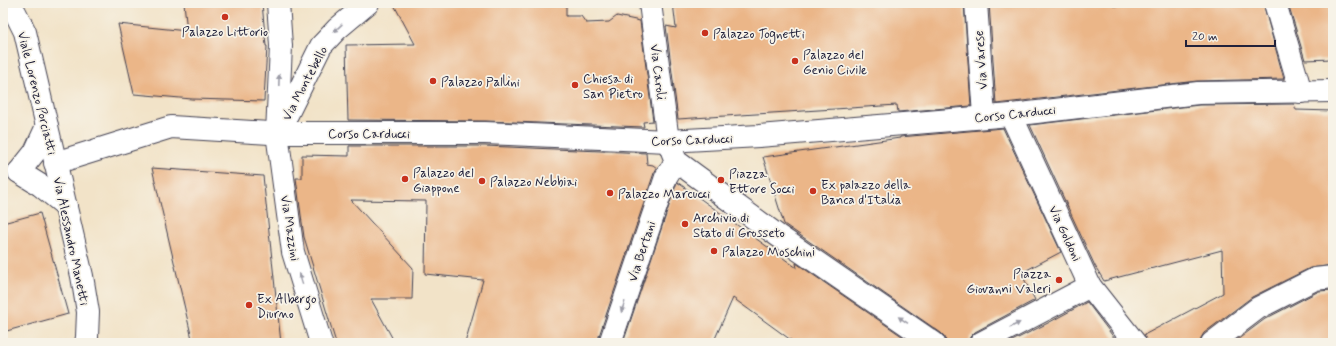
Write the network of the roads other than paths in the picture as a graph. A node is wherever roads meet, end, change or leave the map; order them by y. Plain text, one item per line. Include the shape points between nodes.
1 (8, 3) edge
2 (278, 3) edge
3 (368, 3) edge
4 (650, 3) edge
5 (976, 3) edge
6 (1275, 3) edge
7 (1333, 91) edge
8 (1301, 92) junction
9 (1011, 115) junction
10 (984, 116) junction
11 (47, 126) junction
12 (277, 133) junction
13 (672, 151) junction
14 (55, 162) junction
15 (11, 174) edge
16 (66, 206) junction
17 (1333, 277) edge
18 (1090, 286) junction
19 (86, 343) edge
20 (321, 343) edge
21 (610, 343) edge
22 (934, 343) edge
23 (981, 343) edge
24 (1135, 343) edge
25 (1212, 343) edge

1 - 11 street, Viale Lorenzo Porciatti via 25,32
12 -> 2 street, Via Mazzini via 280,46
3 -> 12 street, Via Montebello via 321,46
4 - 13 street, Via Caroli
5 - 10 street, Via Varese
6 - 8 street
7 - 8 street, Corso Carducci
8 - 9 street, Corso Carducci via 1198,93
9 - 10 street, Corso Carducci
9 - 18 street, Via Goldoni
10 - 13 street, Corso Carducci via 759,136
11 - 14 street, Viale Lorenzo Porciatti
11 - 15 street via 35,152
12 - 13 street, Corso Carducci via 485,133
12 - 14 street, Corso Carducci via 171,127
20 -> 12 street, Via Mazzini via 293,252
13 -> 21 street, Via Bertani via 666,177
22 -> 13 street via 777,235
14 - 16 street, Via Alessandro Manetti
15 - 16 street via 40,185
16 - 19 street, Via Alessandro Manetti via 88,312
17 - 25 street via 1315,279 1258,308
23 -> 18 street
18 - 24 street, Via Goldoni

